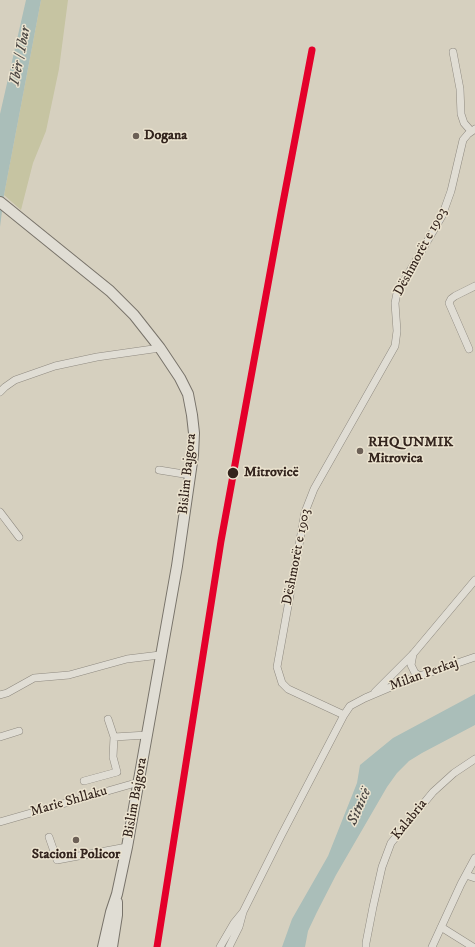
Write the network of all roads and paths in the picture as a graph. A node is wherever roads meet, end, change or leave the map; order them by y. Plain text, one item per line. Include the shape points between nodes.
1 (453, 52) dead end
2 (473, 130) edge
3 (0, 202) edge
4 (475, 286) edge
5 (160, 348) junction
6 (469, 350) dead end
7 (0, 392) edge
8 (159, 470) dead end
9 (190, 474) junction
10 (0, 512) edge
11 (19, 537) dead end
12 (475, 580) edge
13 (413, 654) junction
14 (160, 655) junction
15 (475, 657) edge
16 (420, 676) junction
17 (0, 695) edge
18 (372, 695) junction
19 (344, 714) junction
20 (108, 719) dead end
21 (19, 731) dead end
22 (147, 735) junction
23 (0, 737) edge
24 (114, 737) junction
25 (475, 759) edge
26 (84, 781) dead end
27 (138, 782) junction
28 (0, 822) edge
29 (49, 837) dead end
30 (127, 847) junction
31 (475, 858) edge
32 (466, 875) junction
33 (475, 878) edge
34 (243, 912) junction
35 (441, 927) junction
36 (109, 945) edge
37 (95, 947) edge
38 (220, 947) edge
39 (229, 947) edge
40 (366, 947) edge
41 (432, 947) edge
42 (474, 947) edge

1 - 2 street, Dëshmorët e 1903 via 460,89 460,114 464,123
2 - 19 street, Dëshmorët e 1903 via 463,140 445,210 397,293 395,346 314,488 305,512 276,667 282,683 288,689
3 - 5 main road, Bislim Bajgora via 110,291 134,315
4 - 6 street via 455,296 449,303
5 - 7 street via 101,356 55,366 14,380
5 - 9 main road, Bislim Bajgora via 188,394 194,434
8 - 9 street
9 - 14 main road, Bislim Bajgora via 177,566
10 - 11 street
12 - 13 street
13 - 16 street via 411,665
13 - 18 street
14 - 17 street via 127,659 69,675 34,678
14 - 22 main road, Bislim Bajgora
15 - 16 street, Milan Perkaj
16 - 18 street, Milan Perkaj
18 - 19 street, Milan Perkaj via 350,706
19 - 34 street
20 - 24 street
21 - 23 street
22 - 24 street
22 - 27 main road, Bislim Bajgora
24 - 26 street via 113,757 117,772
25 - 40 street, Kalabria via 433,792 392,842 382,868
27 - 28 street, Marie Shllaku
27 - 30 main road, Bislim Bajgora
29 - 30 street via 57,860
30 - 36 main road, Bislim Bajgora via 111,912
31 - 32 street
32 - 33 street
32 - 35 street
34 - 38 street
34 - 39 street
35 - 41 street
35 - 42 street
36 - 37 main road

